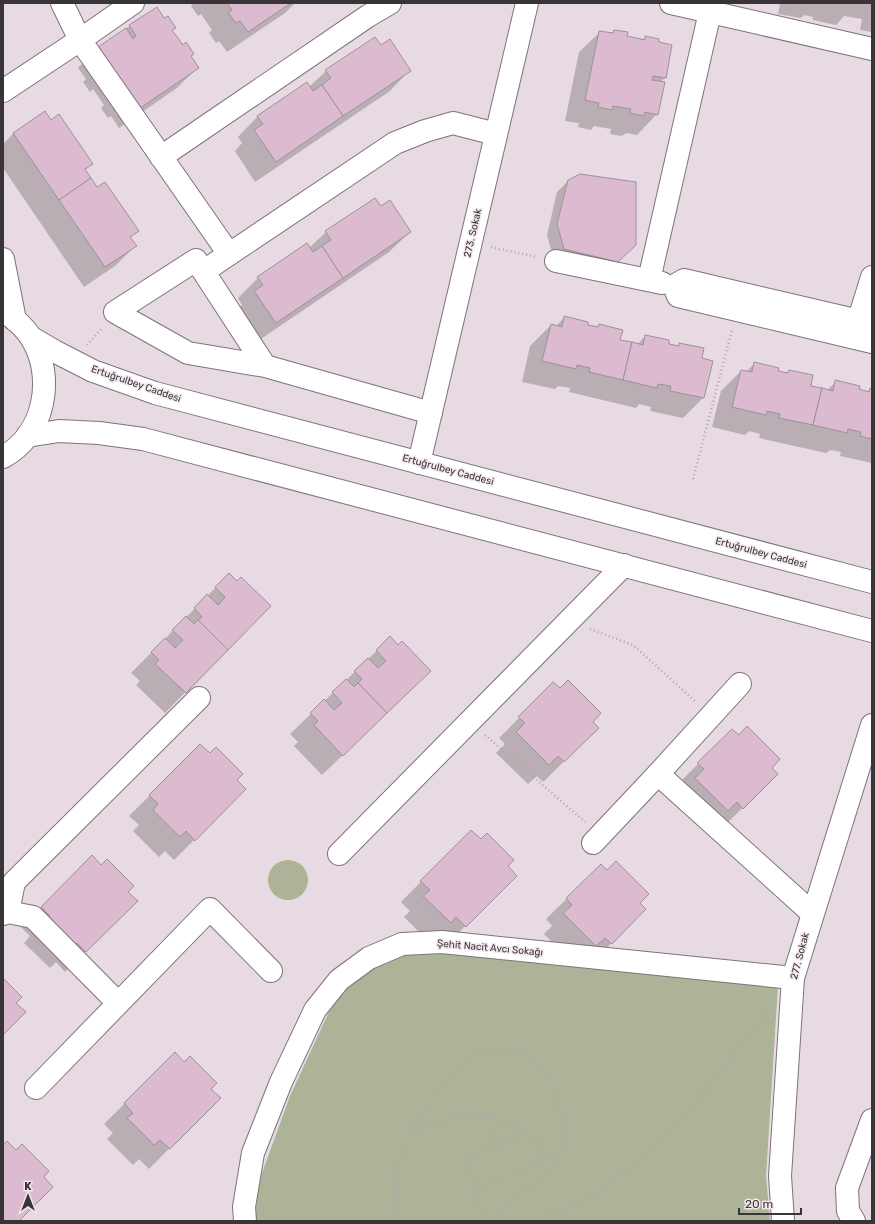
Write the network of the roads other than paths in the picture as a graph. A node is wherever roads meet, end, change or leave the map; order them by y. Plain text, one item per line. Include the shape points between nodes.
1 (62, 3) edge
2 (133, 3) edge
3 (390, 3) edge
4 (527, 3) edge
5 (671, 3) edge
6 (710, 12) junction
7 (80, 40) junction
8 (872, 49) edge
9 (3, 91) edge
10 (496, 134) junction
11 (161, 157) junction
12 (229, 254) junction
13 (3, 259) edge
14 (556, 261) road end
15 (204, 271) junction
16 (872, 277) edge
17 (649, 280) junction
18 (674, 286) junction
19 (9, 315) edge
20 (864, 331) edge
21 (32, 338) junction
22 (266, 366) junction
23 (431, 413) junction
24 (27, 436) junction
25 (4, 457) edge
26 (420, 463) junction
27 (624, 565) junction
28 (872, 582) edge
29 (872, 630) edge
30 (740, 684) dead end
31 (199, 698) dead end
32 (872, 725) edge
33 (658, 774) junction
34 (597, 839) road end
35 (339, 854) dead end
36 (6, 913) edge
37 (812, 913) junction
38 (271, 971) dead end
39 (793, 978) junction
40 (118, 1003) junction
41 (36, 1088) dead end
42 (872, 1120) edge
43 (245, 1221) edge
44 (783, 1221) edge
45 (854, 1221) edge

1 - 7 street
2 - 7 street
3 - 11 street
4 - 10 street, 273. Sokak
5 - 6 street
6 - 8 street
6 - 17 street
7 - 9 street
7 - 11 street
10 - 12 street via 453,123 395,143
10 - 23 street, 273. Sokak
11 - 12 street
12 - 15 street
13 - 19 street
14 - 17 street
15 - 22 street
15 - 22 street via 196,260 116,312 188,353
16 - 20 street
17 - 18 street
18 - 20 street via 684,280
18 - 20 street via 678,296 738,310
19 - 21 street
21 - 24 street via 42,362 45,388 40,413
21 - 26 street, Ertuğrulbey Caddesi via 93,371 155,393
22 - 23 street
23 - 26 street, 273. Sokak
24 - 25 street
24 - 27 street via 59,431 143,439
26 - 28 street, Ertuğrulbey Caddesi
27 - 29 street
27 - 35 street
30 - 33 street
31 - 36 street via 14,882
32 - 37 street, 277. Sokak
33 - 34 street
33 - 37 street
36 - 40 street via 33,917
37 - 39 street, 277. Sokak
38 - 40 street via 210,909
39 - 43 street, Şehit Nacit Avcı Sokağı via 442,942 402,944 369,958 339,980 315,1010 284,1076 253,1153 244,1207
39 - 44 street, 277. Sokak via 780,1176
40 - 41 street
42 - 45 street via 847,1188 848,1211

